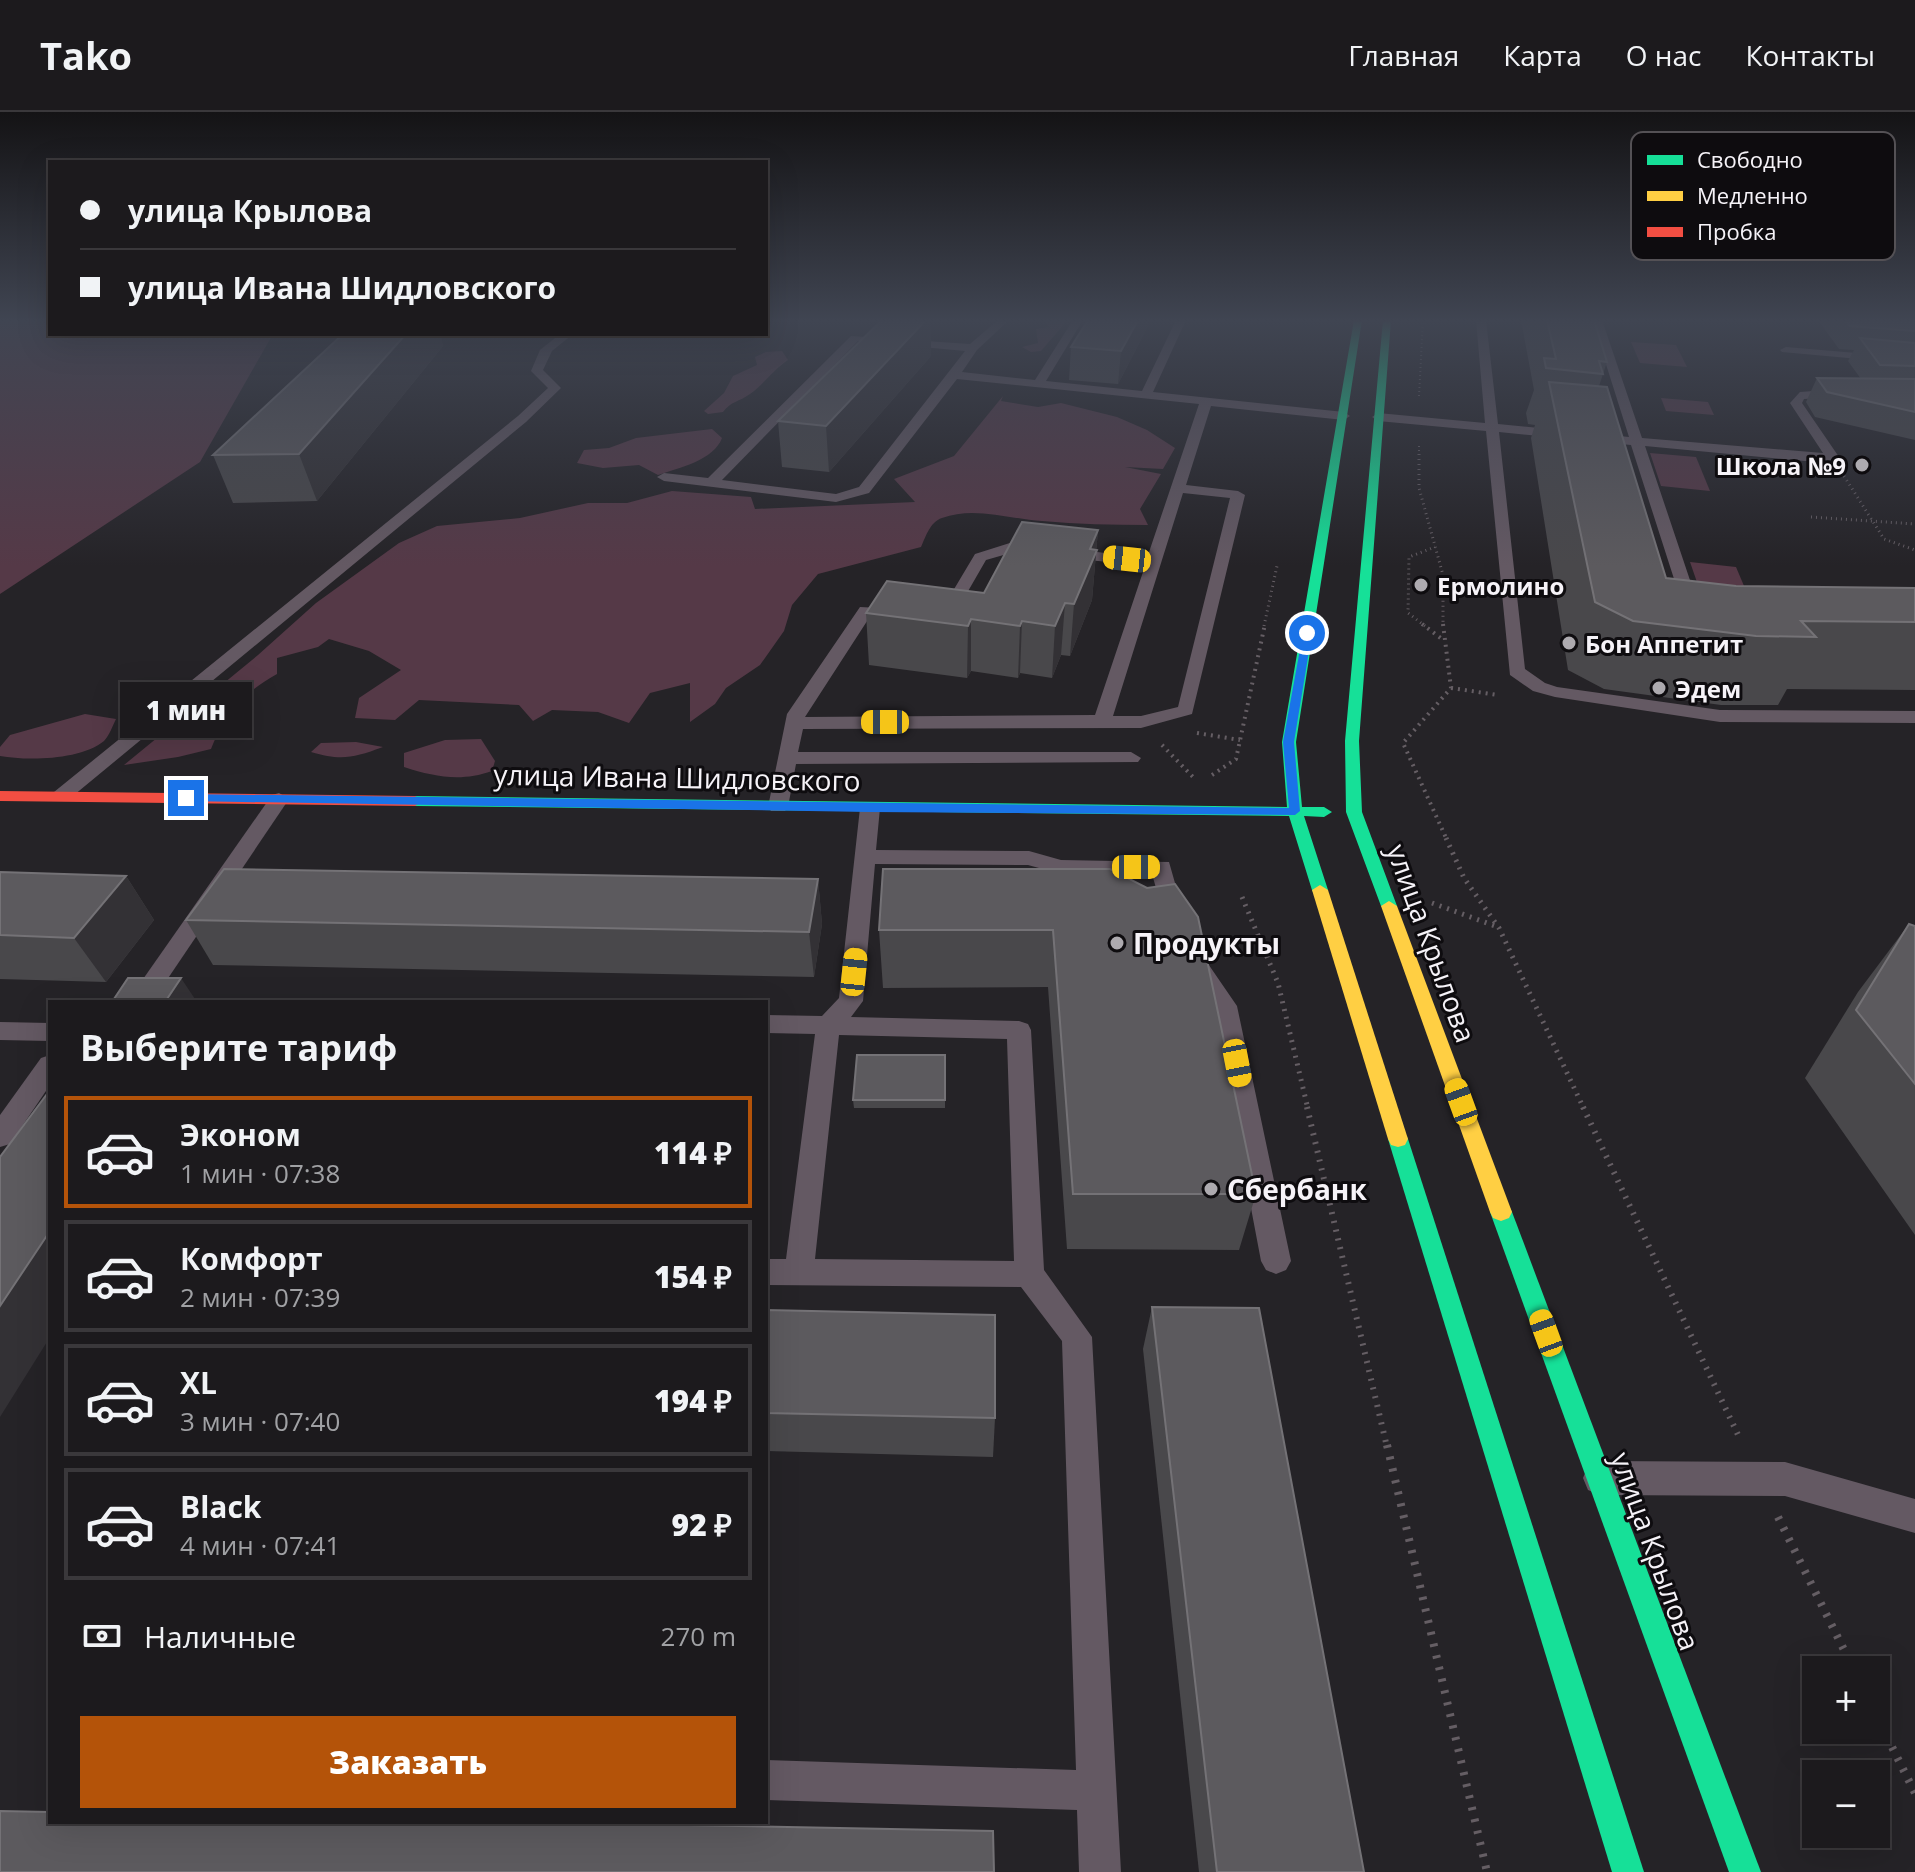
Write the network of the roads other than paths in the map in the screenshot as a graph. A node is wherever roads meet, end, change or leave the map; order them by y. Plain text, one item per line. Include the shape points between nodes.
1 (540, 402) edge
2 (791, 402) edge
3 (933, 402) edge
4 (1206, 402) edge
5 (1216, 402) edge
6 (1346, 402) edge
7 (1379, 402) edge
8 (1489, 402) edge
9 (1623, 402) edge
10 (1796, 402) edge
11 (1452, 415) dead end
12 (1344, 416) junction
13 (1378, 417) junction
14 (1491, 427) junction
15 (1454, 432) dead end
16 (1636, 441) junction
17 (664, 477) dead end
18 (713, 481) junction
19 (1178, 488) junction
20 (1155, 563) junction
21 (1705, 617) edge
22 (1915, 717) edge
23 (1102, 721) junction
24 (792, 723) junction
25 (787, 758) junction
26 (1131, 758) dead end
27 (0, 796) edge
28 (61, 796) junction
29 (279, 799) junction
30 (778, 807) junction
31 (870, 808) junction
32 (1295, 811) junction
33 (1354, 812) junction
34 (865, 857) junction
35 (140, 1000) edge
36 (768, 1024) edge
37 (828, 1026) junction
38 (0, 1031) edge
39 (48, 1032) edge
40 (48, 1068) edge
41 (0, 1136) edge
42 (1276, 1261) dead end
43 (768, 1272) edge
44 (799, 1272) junction
45 (1029, 1274) junction
46 (1600, 1478) junction
47 (1915, 1516) edge
48 (768, 1780) edge
49 (1096, 1791) junction
50 (1100, 1872) edge
51 (1628, 1872) edge
52 (1745, 1872) edge

1 - 28 lane
2 - 18 lane
3 - 18 lane via 864,490 836,498
4 - 19 lane
5 - 12 lane
6 - 12 main road
7 - 13 main road, улица Крылова
8 - 14 lane
9 - 16 lane
10 - 16 lane via 1832,457
11 - 13 lane via 1419,411
12 - 32 main road via 1289,742
13 - 14 lane
13 - 15 lane via 1418,429
13 - 33 main road, улица Крылова via 1352,741
14 - 16 lane
14 - 22 lane via 1513,661 1525,679 1555,692 1720,716
16 - 21 lane via 1690,608
17 - 18 lane
19 - 20 lane
19 - 23 lane via 1238,495 1186,710 1141,722
20 - 23 lane
20 - 24 lane via 1013,547 980,557 944,619 866,610
23 - 24 lane
24 - 25 lane
25 - 26 lane
25 - 30 lane
27 - 28 main road, улица Ивана Шидловского
28 - 29 main road, улица Ивана Шидловского
29 - 30 main road, улица Ивана Шидловского
29 - 35 lane
30 - 31 main road, улица Ивана Шидловского
31 - 32 main road, улица Ивана Шидловского
31 - 34 lane
32 - 33 main road, улица Ивана Шидловского
32 - 51 main road
33 - 46 main road, улица Крылова
34 - 37 lane via 851,1001
34 - 42 lane via 1029,858 1061,867 1161,867 1180,942 1225,1006
36 - 37 lane
37 - 44 lane
37 - 45 lane via 1019,1030
38 - 39 lane
40 - 41 lane
43 - 44 lane
44 - 45 lane
45 - 49 lane via 1077,1337
46 - 47 lane via 1785,1479
46 - 52 main road, улица Крылова
48 - 49 lane
49 - 50 lane

